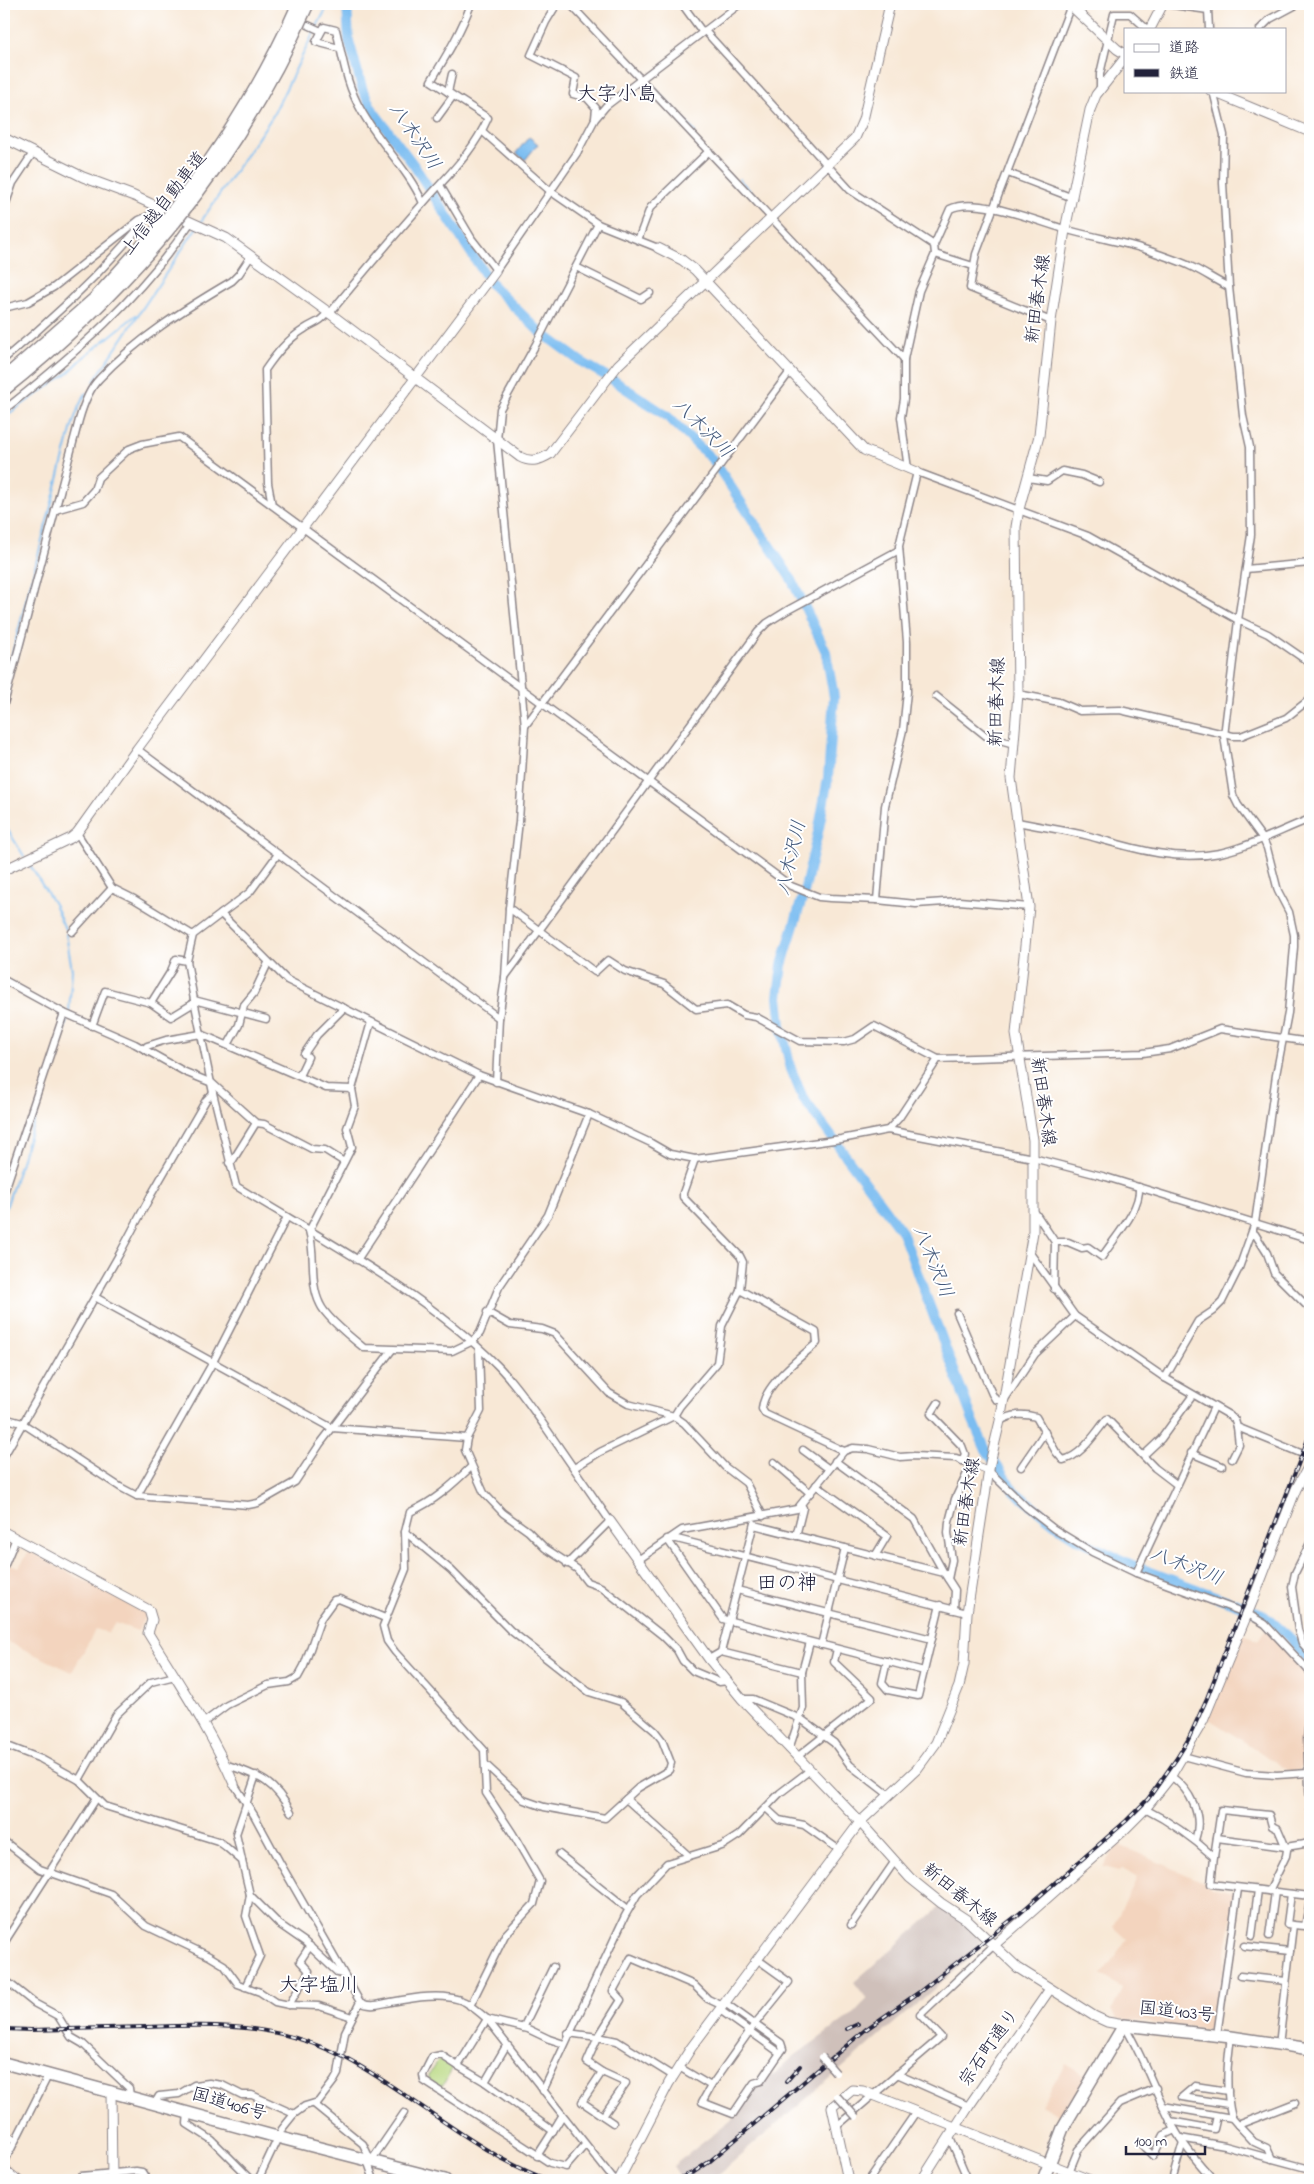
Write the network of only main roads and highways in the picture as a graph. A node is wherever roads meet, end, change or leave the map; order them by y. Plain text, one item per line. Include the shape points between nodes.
1 (298, 4) edge
2 (308, 4) edge
3 (171, 220) junction
4 (4, 378) edge
5 (4, 390) edge
6 (1310, 2049) edge
7 (4, 2063) edge
8 (417, 2177) edge
9 (445, 2180) edge
10 (1043, 2180) edge

1 - 3 highway, 上信越自動車道, bridge via 239,116
2 - 3 highway, 上信越自動車道, bridge via 252,113 208,180
3 - 4 highway, 上信越自動車道 via 94,299
3 - 5 highway, 上信越自動車道 via 101,305
6 - 10 highway, 国道403号 via 1124,2025 1063,2128
7 - 8 highway, 国道406号 via 369,2161
8 - 9 highway, 国道406号

